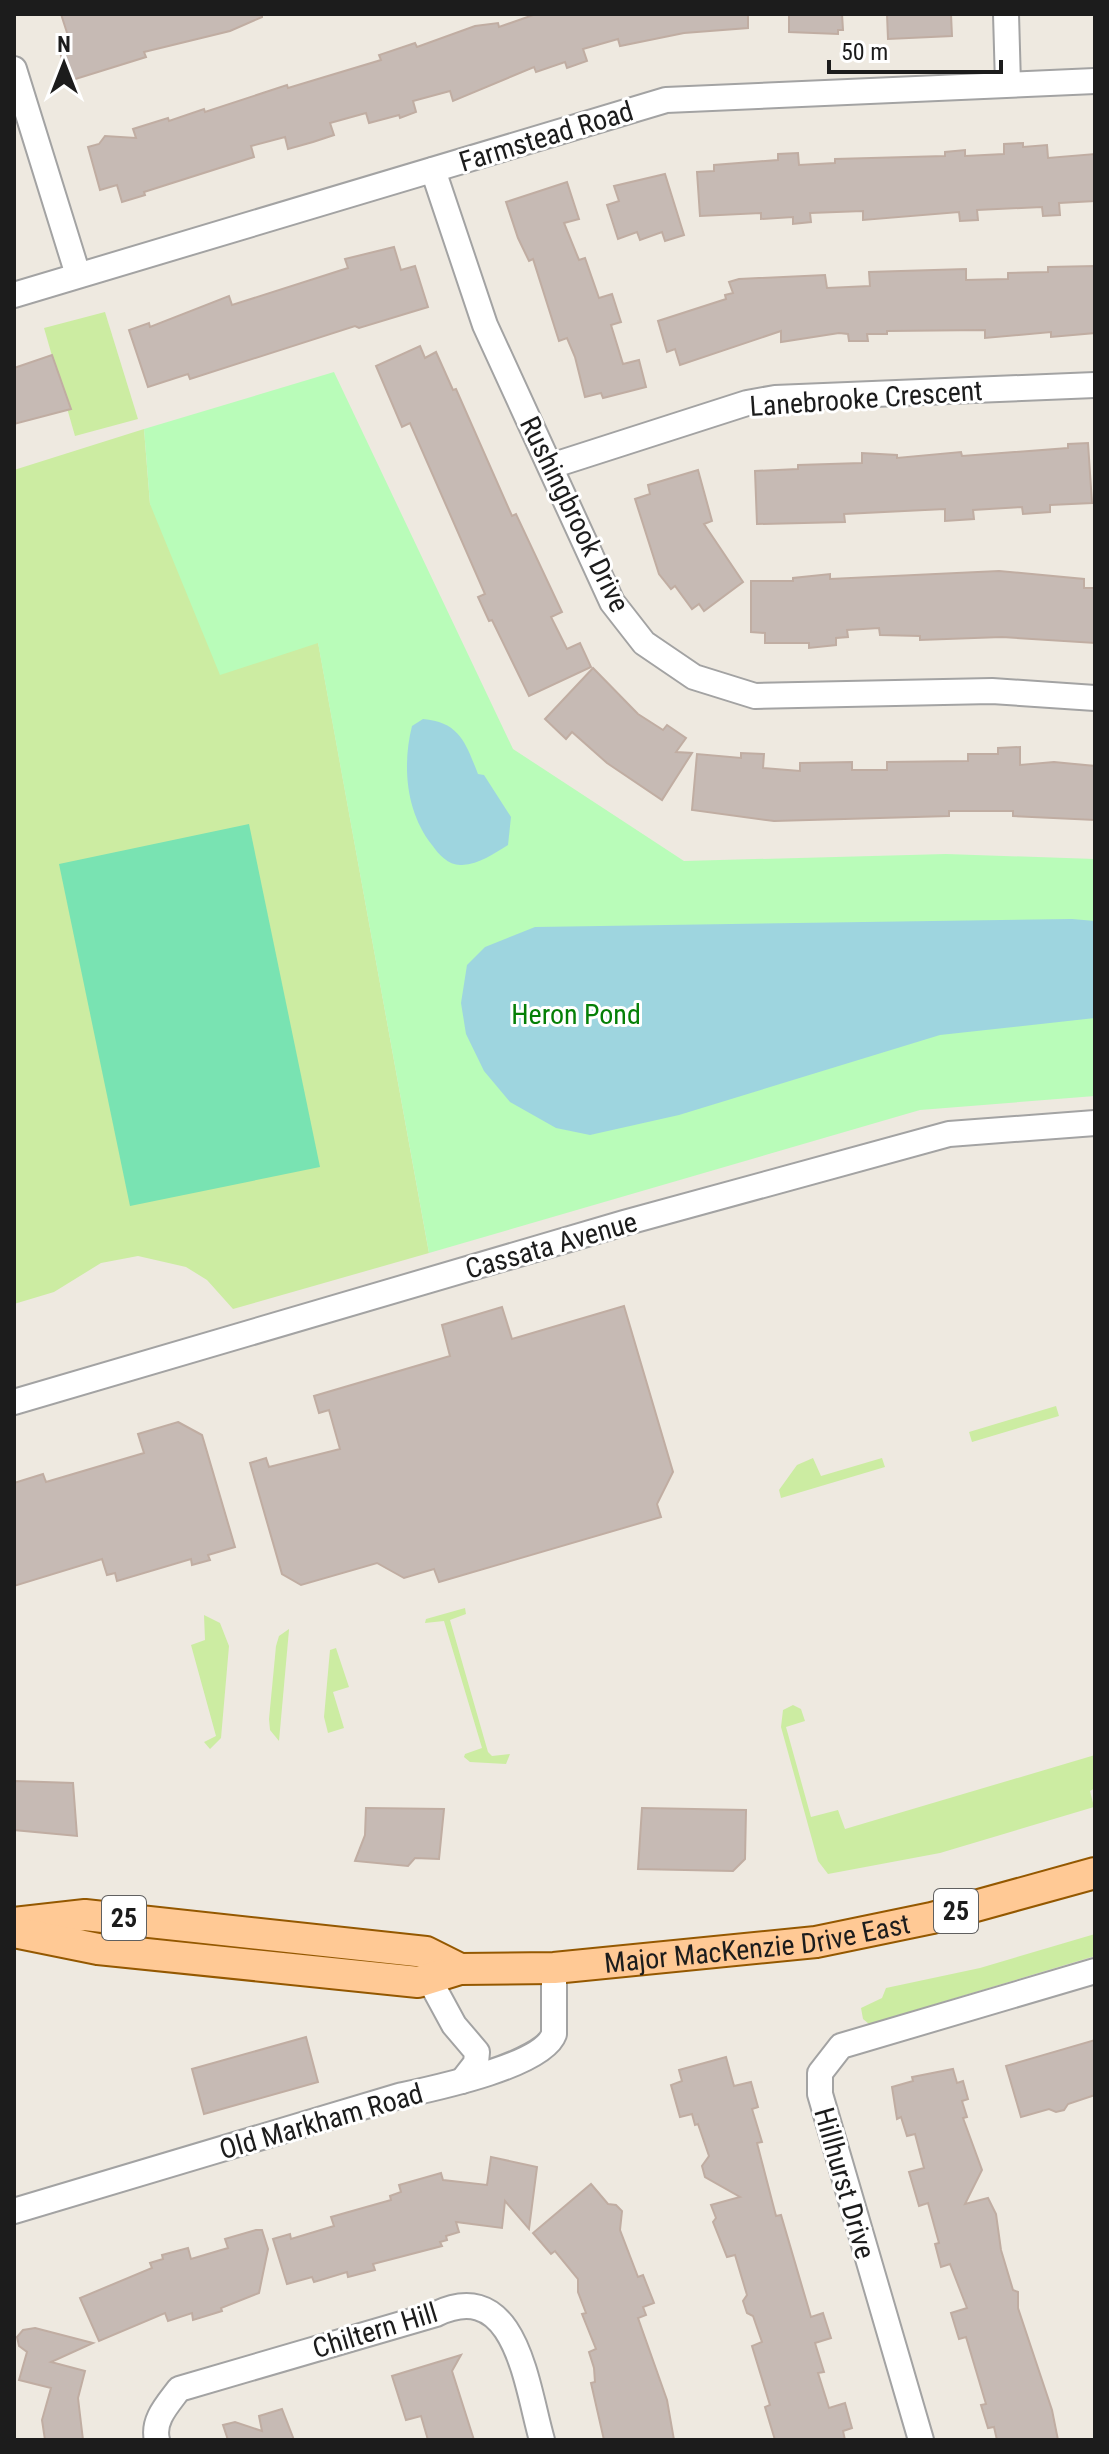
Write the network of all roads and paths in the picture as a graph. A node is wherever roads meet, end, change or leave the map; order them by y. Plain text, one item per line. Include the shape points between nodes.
1 (1006, 14) edge
2 (14, 69) edge
3 (1095, 81) edge
4 (1008, 84) junction
5 (433, 170) junction
6 (78, 275) junction
7 (14, 295) edge
8 (1095, 385) edge
9 (551, 466) junction
10 (1095, 698) edge
11 (1095, 1123) edge
12 (14, 1402) edge
13 (1095, 1873) edge
14 (14, 1923) edge
15 (14, 1932) edge
16 (554, 1968) junction
17 (460, 1969) junction
18 (1095, 1971) edge
19 (429, 1979) junction
20 (462, 2081) junction
21 (14, 2211) edge
22 (157, 2440) edge
23 (542, 2440) edge
24 (921, 2440) edge

1 - 4 street
2 - 6 street
3 - 4 street, Farmstead Road
4 - 5 street, Farmstead Road via 666,100
5 - 6 street, Farmstead Road
5 - 9 street, Rushingbrook Drive via 485,325
6 - 7 street, Farmstead Road
8 - 9 street, Lanebrooke Crescent via 775,398
9 - 10 street, Rushingbrook Drive via 612,602 627,623 664,660 713,686 779,698 992,691
11 - 12 street, Cassata Avenue via 949,1134
13 - 16 main road, Major MacKenzie Drive East / 25 via 932,1918 816,1942
14 - 17 main road, Major MacKenzie Drive East / 25 via 85,1915 182,1923 426,1952
15 - 19 main road, Major MacKenzie Drive East / 25 via 98,1949
16 - 17 main road, Major MacKenzie Drive East / 25
16 - 20 street, Old Markham Road via 552,2041 529,2056
17 - 19 main road, Major MacKenzie Drive East / 25
18 - 24 street, Hillhurst Drive via 841,2046 820,2073 820,2094 839,2170
19 - 20 street via 454,2025 477,2052 476,2063
20 - 21 street, Old Markham Road
22 - 23 street, Chiltern Hill via 154,2430 161,2413 179,2389 457,2304 481,2305 498,2316 515,2347

